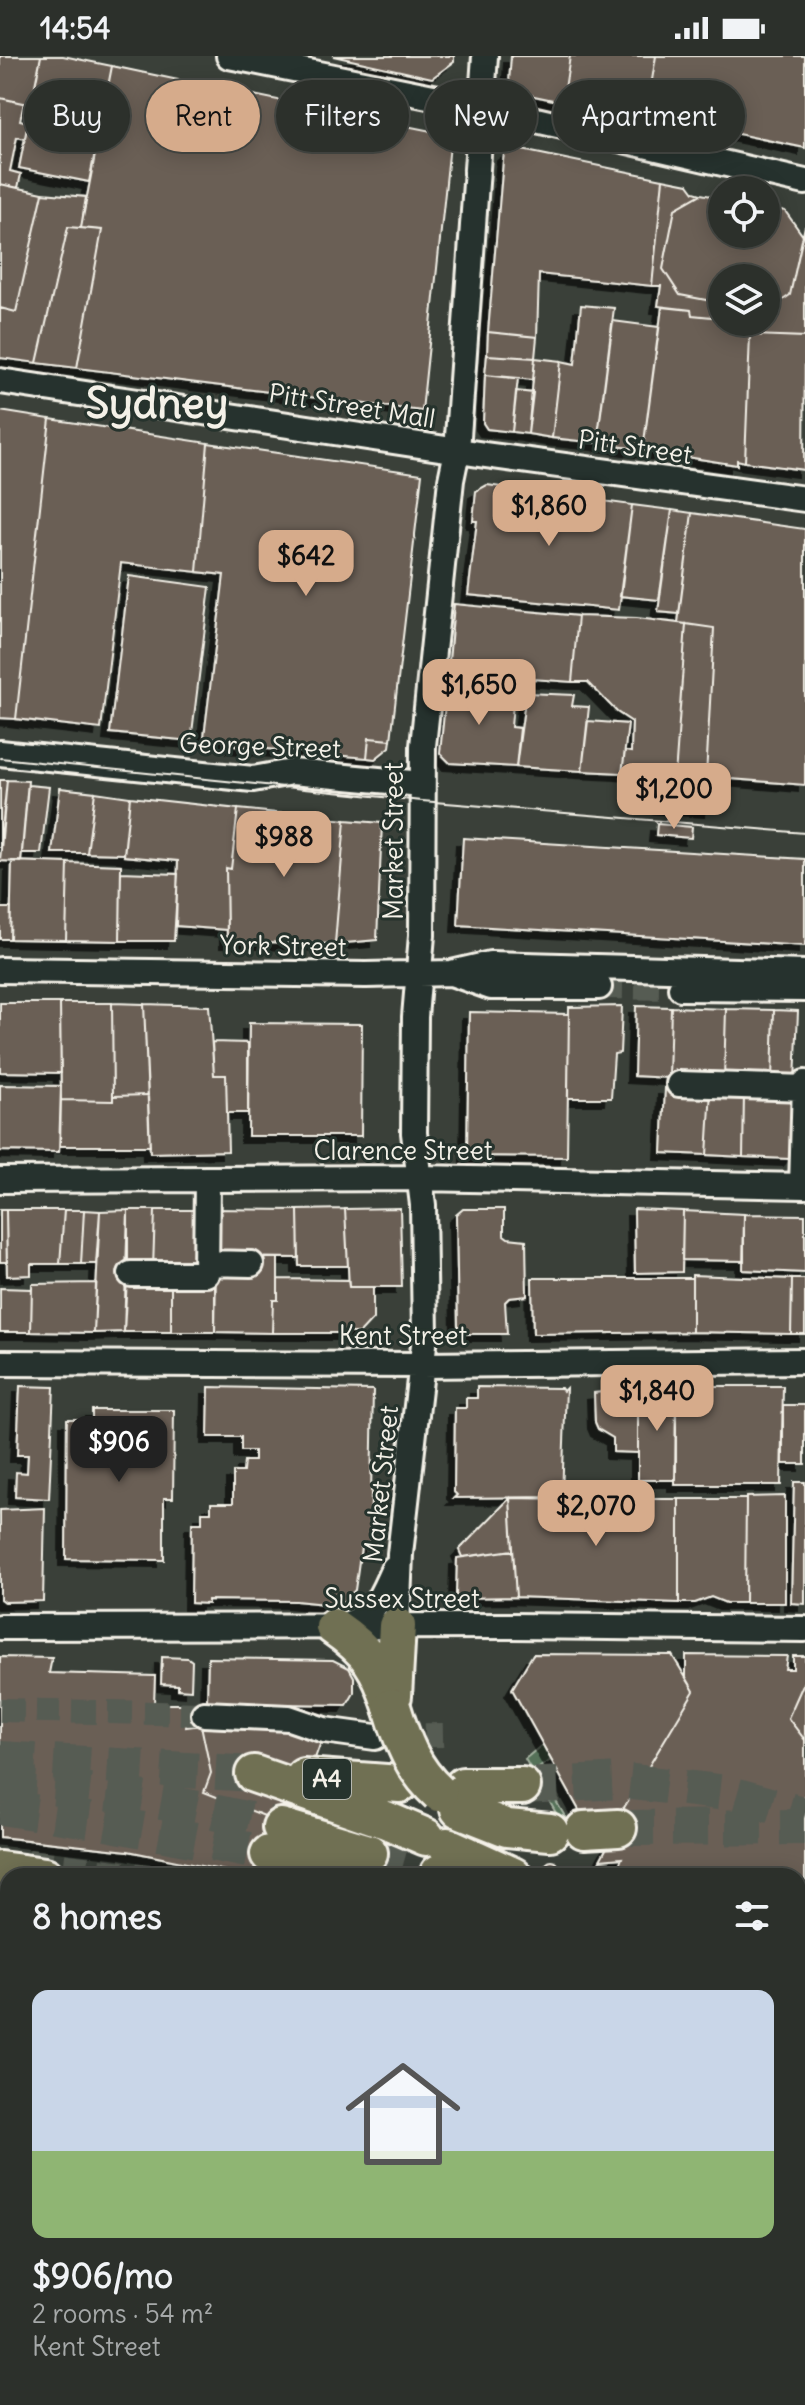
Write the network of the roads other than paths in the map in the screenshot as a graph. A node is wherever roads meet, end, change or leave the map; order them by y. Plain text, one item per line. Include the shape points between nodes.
1 (229, 56) edge
2 (485, 56) edge
3 (483, 80) edge
4 (425, 96) edge
5 (537, 120) edge
6 (477, 152) edge
7 (805, 182) edge
8 (0, 381) edge
9 (457, 451) junction
10 (805, 499) edge
11 (0, 753) edge
12 (422, 784) junction
13 (0, 970) edge
14 (451, 973) junction
15 (805, 973) edge
16 (419, 974) junction
17 (599, 987) tunnel mouth
18 (681, 988) tunnel mouth
19 (805, 989) edge
20 (679, 1084) dead end
21 (805, 1086) edge
22 (420, 1178) junction
23 (207, 1179) junction
24 (0, 1180) edge
25 (803, 1186) edge
26 (206, 1263) junction
27 (251, 1264) dead end
28 (131, 1274) dead end
29 (805, 1361) edge
30 (0, 1363) edge
31 (422, 1365) junction
32 (400, 1554) junction
33 (397, 1626) junction
34 (0, 1627) edge
35 (334, 1627) junction
36 (805, 1629) edge
37 (204, 1714) tunnel mouth
38 (383, 1722) junction
39 (400, 1784) dead end
40 (522, 1786) tunnel mouth
41 (454, 1796) junction
42 (584, 1830) tunnel mouth
43 (369, 1853) tunnel mouth
44 (440, 1858) edge
45 (326, 1868) edge
46 (481, 1868) edge

1 - 4 street
2 - 3 street, Market Street
5 - 7 street
6 - 9 street, Market Street
8 - 9 street, Pitt Street Mall
9 - 10 street, Pitt Street
9 - 12 street, Market Street
11 - 12 street, George Street via 253,779 292,772
12 - 16 street, Market Street
13 - 16 street, York Street
14 - 15 street, York Street via 490,964
14 - 16 street, York Street
14 - 17 street via 491,987
16 - 22 street, Market Street via 414,1133
18 - 19 street
20 - 21 street
21 - 25 street
22 - 23 street, Clarence Street
22 - 25 street, Clarence Street
22 - 31 street, Market Street
23 - 24 street, Clarence Street
23 - 26 street
26 - 27 street
26 - 28 street via 206,1274
29 - 31 street, Kent Street
30 - 31 street, Kent Street
31 - 32 street, Market Street
32 - 33 street, Market Street
32 - 35 street via 367,1616
33 - 35 street, Sussex Street
33 - 36 street, Sussex Street
33 - 38 highway
34 - 35 street, Sussex Street
35 - 38 highway via 371,1657 383,1679
37 - 38 street via 289,1718 324,1730
38 - 41 highway, bridge via 411,1758
39 - 44 highway, A4 via 254,1774 386,1820
40 - 41 highway
41 - 42 highway via 507,1828
43 - 45 highway, A4 via 275,1841
44 - 46 highway

